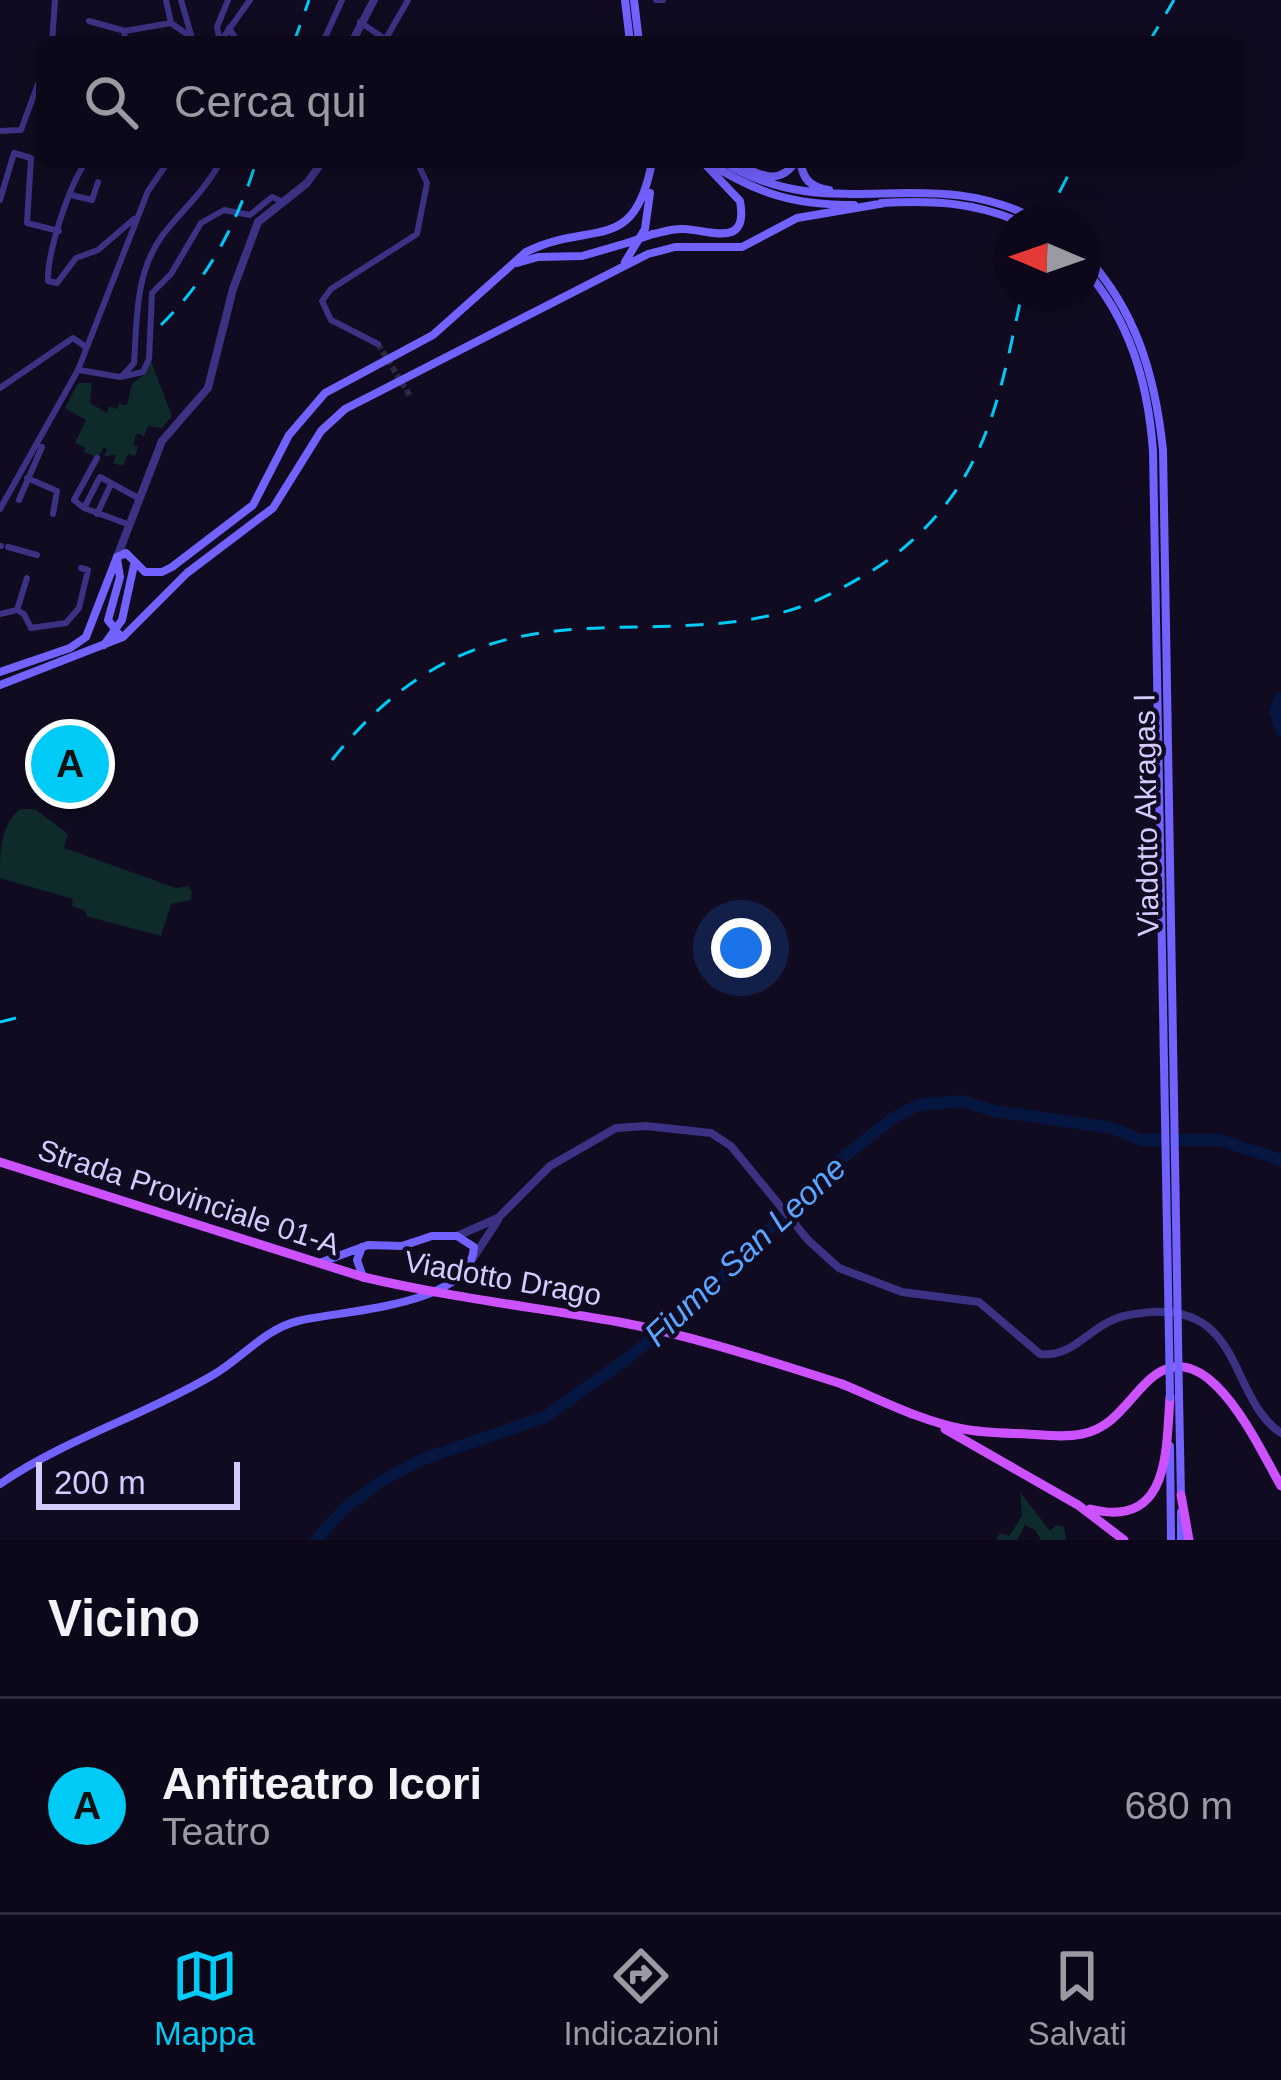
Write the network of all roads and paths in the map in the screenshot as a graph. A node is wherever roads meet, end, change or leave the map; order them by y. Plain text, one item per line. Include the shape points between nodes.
1 (55, 0) edge
2 (181, 0) edge
3 (228, 0) edge
4 (250, 0) edge
5 (342, 0) edge
6 (374, 0) edge
7 (408, 0) edge
8 (625, 0) edge
9 (634, 0) edge
10 (166, 5) edge
11 (89, 21) dead end
12 (360, 22) junction
13 (171, 23) junction
14 (125, 31) junction
15 (225, 35) edge
16 (52, 36) edge
17 (125, 36) edge
18 (188, 36) edge
19 (191, 36) edge
20 (326, 36) edge
21 (354, 36) edge
22 (379, 36) edge
23 (387, 36) edge
24 (629, 36) edge
25 (638, 36) edge
26 (36, 89) edge
27 (0, 131) edge
28 (82, 168) edge
29 (164, 168) edge
30 (217, 168) edge
31 (318, 168) edge
32 (420, 168) edge
33 (651, 168) edge
34 (652, 168) edge
35 (710, 168) edge
36 (715, 168) edge
37 (738, 168) edge
38 (746, 168) edge
39 (792, 168) edge
40 (801, 168) edge
41 (98, 182) dead end
42 (872, 194) junction
43 (70, 195) junction
44 (0, 200) edge
45 (281, 201) junction
46 (885, 202) junction
47 (1001, 204) edge
48 (993, 213) edge
49 (137, 218) junction
50 (59, 231) junction
51 (622, 266) junction
52 (506, 269) junction
53 (1101, 274) edge
54 (1101, 291) edge
55 (378, 344) tunnel mouth
56 (86, 347) junction
57 (78, 370) junction
58 (120, 377) junction
59 (0, 388) edge
60 (36, 444) junction
61 (97, 458) dead end
62 (26, 478) junction
63 (112, 483) junction
64 (140, 499) junction
65 (20, 500) dead end
66 (84, 508) junction
67 (0, 509) edge
68 (53, 514) dead end
69 (97, 514) junction
70 (130, 525) junction
71 (123, 542) junction
72 (3, 546) edge
73 (37, 555) dead end
74 (117, 557) junction
75 (131, 560) junction
76 (82, 568) dead end
77 (26, 578) dead end
78 (17, 610) junction
79 (0, 614) edge
80 (121, 634) junction
81 (0, 672) edge
82 (0, 686) edge
83 (0, 1162) edge
84 (498, 1218) junction
85 (457, 1236) junction
86 (362, 1246) junction
87 (345, 1256) junction
88 (473, 1258) junction
89 (357, 1260) junction
90 (314, 1263) junction
91 (347, 1272) junction
92 (363, 1277) junction
93 (1174, 1396) junction
94 (934, 1422) junction
95 (1281, 1433) edge
96 (0, 1484) edge
97 (1281, 1486) edge
98 (1181, 1495) joint
99 (1078, 1505) junction
100 (1124, 1540) edge
101 (1171, 1540) edge
102 (1185, 1540) edge

1 - 16 street
2 - 19 street
3 - 15 street via 217,27
4 - 15 street
5 - 20 street
6 - 12 street
7 - 23 street
8 - 24 main road
9 - 25 main road
10 - 13 street
11 - 14 street
12 - 21 street
12 - 22 street
13 - 14 street
13 - 18 street
14 - 17 street
26 - 27 street via 21,130
28 - 43 street
29 - 49 street
30 - 58 street via 155,248 137,301 134,363
31 - 45 street
32 - 55 street via 427,183 417,235 322,301 331,320
33 - 52 main road via 627,222 544,243
34 - 51 main road via 645,230
35 - 52 main road, bridge via 740,201 736,228 721,235 682,228
36 - 46 main road via 784,200
37 - 42 main road via 785,190
38 - 39 main road via 772,177
40 - 42 main road via 821,189
41 - 43 street via 92,200
42 - 47 main road via 922,191
43 - 50 street
44 - 50 street via 14,153 31,158 27,223
45 - 58 street via 272,197 250,215 224,210 201,223 152,293 146,369
45 - 64 street via 251,236 208,388 162,441
46 - 48 main road via 965,204
46 - 51 main road via 797,218 742,248 664,249
49 - 50 street via 52,283
49 - 56 street
51 - 80 main road via 345,409 321,431 273,508
52 - 75 main road via 433,335 325,394 299,420 242,515 161,572
53 - 93 main road, Viadotto Akragas I, bridge via 1141,342 1163,450
54 - 93 main road, Viadotto Akragas I, bridge via 1132,345 1153,451
56 - 57 street
56 - 59 street via 73,338
57 - 58 street
57 - 60 street
60 - 62 street via 42,447
60 - 67 street
61 - 66 street via 74,500
62 - 65 street
62 - 68 street via 57,490
63 - 64 street
63 - 66 street via 100,477
63 - 69 street
64 - 70 street
66 - 69 street
69 - 70 street
70 - 71 street
71 - 74 street
71 - 75 street
72 - 73 street
74 - 75 main road
74 - 80 main road via 108,620
74 - 81 main road via 86,637
75 - 80 main road
76 - 78 street via 88,570 79,608 66,623 32,628
77 - 78 street
78 - 79 street
80 - 82 main road via 99,650
83 - 90 main road, Strada Provinciale 01-A
84 - 85 street, Strada Provinciale 01-A
84 - 88 street
84 - 95 street, Strada Provinciale 01-A via 550,1166 602,1135 629,1126 716,1135 839,1268 886,1288 979,1302 1040,1354 1060,1353 1122,1316 1193,1317 1230,1353 1263,1416
85 - 86 main road, Strada Provinciale 01-A
85 - 88 main road via 474,1247
86 - 87 main road
86 - 89 main road
87 - 90 main road
87 - 91 main road
88 - 96 main road via 429,1296 285,1324 213,1374 39,1457
89 - 91 main road
89 - 92 main road
90 - 91 main road, Strada Provinciale 01-A
91 - 92 main road, Strada Provinciale 01-A
92 - 94 main road, Viadotto Drago, bridge via 622,1323 767,1360
93 - 98 main road
93 - 99 main road via 1153,1492 1112,1513
93 - 101 main road
94 - 97 main road via 985,1432 1087,1433 1117,1417 1163,1370 1194,1370 1227,1396
94 - 99 main road
98 - 102 main road
99 - 100 main road

